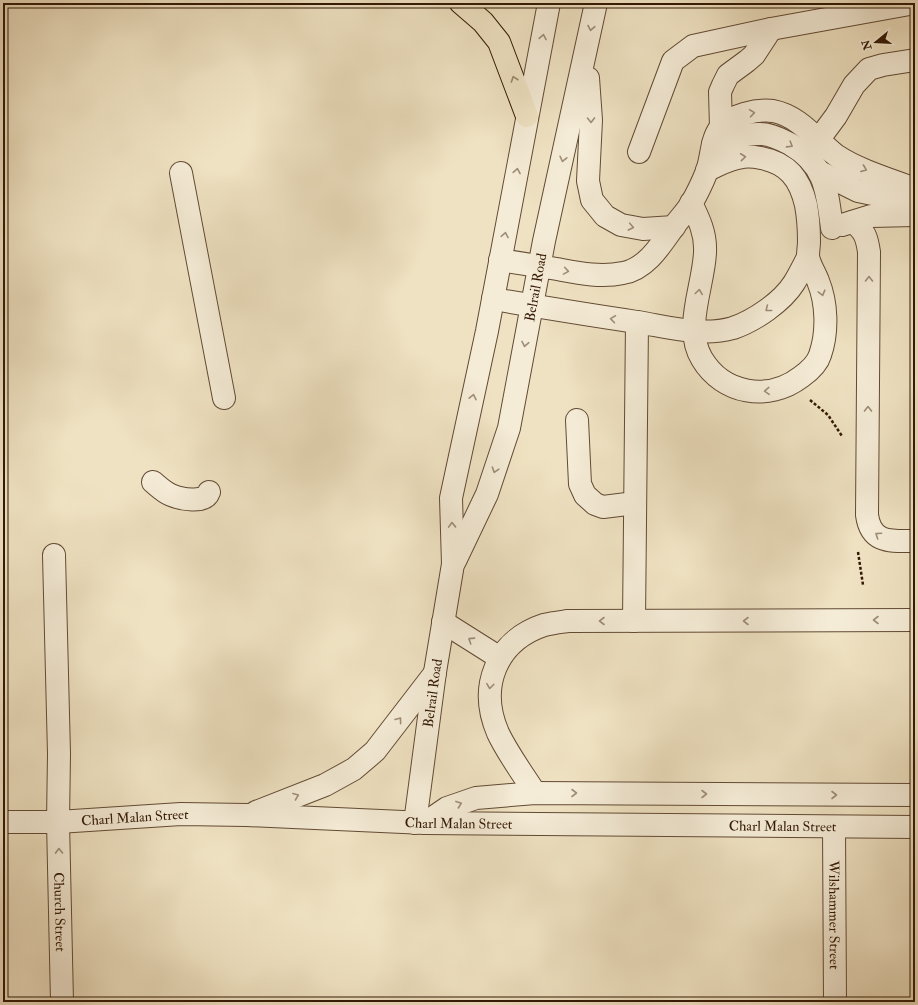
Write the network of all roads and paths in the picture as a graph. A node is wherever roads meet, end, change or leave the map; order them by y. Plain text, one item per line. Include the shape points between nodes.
1 (461, 3) edge
2 (549, 3) edge
3 (596, 3) edge
4 (915, 3) edge
5 (771, 29) junction
6 (586, 53) junction
7 (915, 60) edge
8 (527, 116) junction
9 (721, 137) junction
10 (819, 139) junction
11 (638, 152) dead end
12 (707, 170) junction
13 (181, 172) dead end
14 (820, 172) junction
15 (915, 189) edge
16 (915, 193) edge
17 (692, 203) junction
18 (915, 215) edge
19 (853, 222) junction
20 (674, 227) junction
21 (832, 228) junction
22 (809, 248) junction
23 (500, 260) junction
24 (540, 266) junction
25 (493, 299) junction
26 (532, 305) junction
27 (637, 322) junction
28 (693, 331) junction
29 (224, 398) dead end
30 (577, 420) dead end
31 (153, 482) dead end
32 (209, 492) dead end
33 (635, 503) junction
34 (915, 541) edge
35 (54, 555) dead end
36 (453, 564) junction
37 (915, 620) edge
38 (634, 621) junction
39 (443, 622) junction
40 (500, 658) junction
41 (435, 672) junction
42 (535, 793) junction
43 (915, 795) edge
44 (247, 815) junction
45 (3, 822) edge
46 (58, 822) junction
47 (420, 823) junction
48 (834, 827) junction
49 (915, 827) edge
50 (62, 1002) edge
51 (835, 1002) edge

8 -> 1 main road via 499,42 483,22
8 -> 2 street, Belrail Road
3 -> 6 street, Belrail Road
4 - 5 street
5 - 9 street via 754,55 728,75 723,85 720,92
5 - 11 street via 693,46 673,61
6 -> 20 street via 591,120 588,180 592,200 605,216 621,225 643,229
6 -> 24 street, Belrail Road
7 - 10 street via 869,69 854,85
23 -> 8 street, Belrail Road
9 -> 10 street via 726,122 742,114 773,111 789,117
9 - 12 street
9 -> 14 street via 763,134 781,139 810,159
10 -> 15 street via 838,156 854,165
12 - 17 street
12 -> 22 street via 745,156 774,160 786,168 802,189
13 - 29 street
14 - 16 street via 858,191 887,196
14 - 21 street via 827,193
17 - 20 street
28 -> 17 street via 705,239
18 - 19 street via 871,216
19 - 21 street
34 -> 19 street via 888,541 872,532 868,524 869,252 865,234
24 -> 20 street via 589,274 623,273 633,270 650,257
21 - 22 street
22 -> 28 street via 793,284 765,311 734,328
22 -> 28 street via 824,300 824,344 820,357 810,370 792,384 773,391 758,392 740,390 724,383 708,369 700,357
23 - 24 street
23 - 25 street, Belrail Road
24 - 26 street, Belrail Road
25 - 26 street
36 -> 25 street, Belrail Road via 451,498
27 -> 26 street
26 -> 36 street, Belrail Road via 509,428 487,494
27 - 28 street
27 - 33 street
30 - 33 street via 580,484 585,495 603,507
31 - 32 street via 164,492 182,498 204,498
33 - 38 street
35 - 46 street, Church Street via 59,746
36 - 39 street, Belrail Road
37 -> 38 street
38 -> 40 street via 568,621 545,625 517,640
40 -> 39 street
39 - 41 street, Belrail Road
40 -> 42 street via 491,678 489,693 493,718 498,733
44 -> 41 street via 325,785 354,769 375,751
41 - 47 street, Belrail Road
42 -> 43 street
47 -> 42 street via 447,808 476,798
44 - 46 street, Charl Malan Street via 181,814
44 - 47 street, Charl Malan Street
45 - 46 street, Charl Malan Street
50 -> 46 street, Church Street
47 - 48 street, Charl Malan Street
48 - 49 street, Charl Malan Street
48 - 51 street, Wilshammer Street

